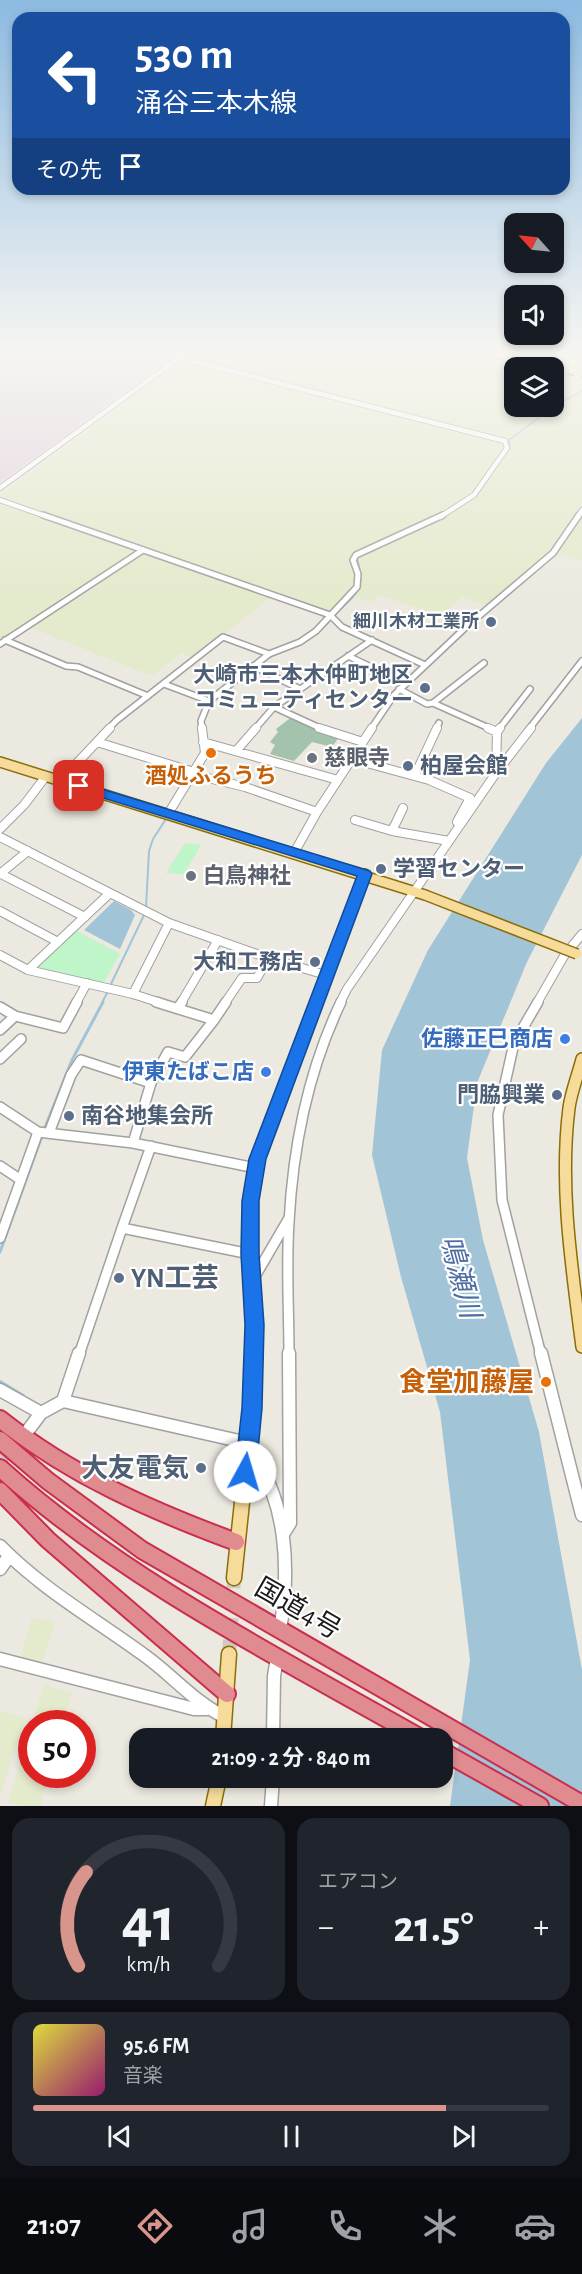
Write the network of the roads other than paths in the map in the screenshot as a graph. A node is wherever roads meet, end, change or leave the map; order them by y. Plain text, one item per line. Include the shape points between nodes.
1 (74, 434) edge
2 (479, 434) edge
3 (0, 488) edge
4 (0, 500) edge
5 (582, 510) edge
6 (143, 550) junction
7 (330, 615) junction
8 (372, 640) junction
9 (3, 642) edge
10 (269, 654) junction
11 (348, 656) junction
12 (582, 661) edge
13 (484, 663) dead end
14 (424, 665) junction
15 (254, 667) junction
16 (405, 683) junction
17 (164, 684) junction
18 (300, 689) junction
19 (399, 689) junction
20 (530, 689) dead end
21 (148, 696) junction
22 (209, 701) junction
23 (434, 703) junction
24 (274, 707) junction
25 (439, 723) dead end
26 (497, 732) junction
27 (97, 742) junction
28 (202, 742) junction
29 (363, 742) junction
30 (236, 751) junction
31 (352, 759) junction
32 (0, 762) edge
33 (193, 773) junction
34 (496, 773) junction
35 (415, 775) junction
36 (46, 776) junction
37 (338, 780) junction
38 (60, 781) junction
39 (403, 808) dead end
40 (317, 812) junction
41 (168, 814) junction
42 (355, 820) dead end
43 (0, 829) edge
44 (457, 829) junction
45 (392, 831) junction
46 (0, 837) edge
47 (449, 842) junction
48 (28, 851) junction
49 (294, 853) junction
50 (0, 874) edge
51 (365, 874) junction
52 (110, 893) junction
53 (420, 893) junction
54 (0, 911) edge
55 (85, 917) junction
56 (169, 923) junction
57 (582, 934) edge
58 (218, 940) junction
59 (58, 942) junction
60 (0, 954) edge
61 (579, 955) edge
62 (268, 958) junction
63 (28, 970) junction
64 (326, 975) junction
65 (87, 983) junction
66 (133, 994) junction
67 (0, 1007) edge
68 (178, 1008) junction
69 (15, 1016) junction
70 (214, 1020) junction
71 (0, 1030) edge
72 (21, 1039) dead end
73 (0, 1059) edge
74 (582, 1059) edge
75 (151, 1083) junction
76 (579, 1083) edge
77 (0, 1107) edge
78 (44, 1133) junction
79 (133, 1143) junction
80 (151, 1146) junction
81 (0, 1166) edge
82 (256, 1168) junction
83 (21, 1180) junction
84 (290, 1217) junction
85 (122, 1228) junction
86 (0, 1238) edge
87 (250, 1254) junction
88 (253, 1280) junction
89 (582, 1343) edge
90 (0, 1390) edge
91 (63, 1401) junction
92 (41, 1413) junction
93 (0, 1419) edge
94 (29, 1429) tunnel mouth
95 (0, 1440) edge
96 (248, 1446) junction
97 (0, 1468) edge
98 (0, 1491) edge
99 (582, 1515) edge
100 (283, 1534) junction
101 (236, 1542) junction
102 (0, 1546) edge
103 (9, 1556) junction
104 (0, 1569) edge
105 (234, 1578) tunnel mouth
106 (286, 1633) junction
107 (230, 1654) tunnel mouth
108 (0, 1659) edge
109 (285, 1661) junction
110 (227, 1694) junction
111 (207, 1709) junction
112 (225, 1717) junction
113 (224, 1728) edge
114 (273, 1728) edge
115 (403, 1728) edge
116 (453, 1757) edge
117 (217, 1788) edge
118 (272, 1788) edge
119 (582, 1804) edge
120 (213, 1806) edge
121 (271, 1806) edge
122 (540, 1806) edge

1 - 3 street
2 - 7 street via 505,441 507,448 474,495 435,520 356,555 353,560 357,587
4 - 6 street
5 - 14 street via 553,554
6 - 7 street
6 - 9 street
7 - 8 street via 342,627
7 - 10 street via 306,639
8 - 11 street
8 - 14 street
9 - 21 street
10 - 15 street
10 - 17 street via 223,637
11 - 16 street
11 - 18 street
12 - 34 street
13 - 23 street
14 - 16 street
15 - 18 street
15 - 22 street
16 - 19 street
17 - 21 street
17 - 22 street
18 - 24 street
19 - 23 street via 427,704
19 - 29 street
20 - 26 street
21 - 27 street
22 - 28 street via 201,721
23 - 26 street
24 - 29 street via 328,732
24 - 30 street
25 - 35 street
26 - 34 street
27 - 33 street
27 - 38 street
28 - 30 street
28 - 33 street via 205,753
29 - 31 street
30 - 37 street
31 - 35 street
31 - 37 street
32 - 36 main road
33 - 40 street
33 - 41 street
34 - 44 street
35 - 44 street via 470,798 456,822
36 - 38 main road
36 - 43 street
37 - 40 street
38 - 41 main road
39 - 45 street
40 - 49 street
41 - 49 main road
42 - 45 street
44 - 47 street
45 - 47 street
46 - 48 street
47 - 53 street
48 - 50 street
48 - 52 street
49 - 51 main road
50 - 55 street
51 - 53 main road
51 - 64 main road
52 - 55 street
52 - 56 street
53 - 61 main road, bridge
53 - 84 street via 347,989 327,1031 308,1093
54 - 59 street
55 - 59 street
56 - 58 street
56 - 66 street
57 - 99 street via 564,957 514,1043 498,1115 502,1200
58 - 62 street
58 - 68 street
59 - 63 street
60 - 63 street
62 - 64 street
62 - 70 street via 256,978 242,978
63 - 65 street
64 - 82 main road
65 - 66 street
65 - 69 street via 63,1028
66 - 68 street
67 - 69 street
68 - 70 street
69 - 71 street
70 - 75 street via 185,1057 168,1052
72 - 73 street
74 - 76 main road
75 - 78 street via 81,1060
75 - 79 street
76 - 89 main road via 569,1106 566,1152 569,1244
77 - 78 street
78 - 79 street
78 - 83 street
79 - 80 street
80 - 82 street
80 - 85 street
81 - 83 street
82 - 87 main road
83 - 86 street
84 - 88 street
84 - 100 street via 290,1522
85 - 87 street
85 - 91 street
87 - 88 main road
88 - 96 main road
90 - 92 street
91 - 92 street
91 - 96 street
92 - 94 street
93 - 101 highway via 38,1449 83,1476
95 - 106 highway, 国道4号 via 48,1481 142,1550
96 - 100 street via 259,1458 270,1485
96 - 101 main road
97 - 109 highway via 87,1539
98 - 110 highway via 48,1540
100 - 106 street
101 - 105 main road
102 - 103 street
103 - 104 street
103 - 111 street via 50,1590 165,1670
106 - 119 highway, 国道4号
107 - 110 main road
108 - 111 street via 194,1709
109 - 114 street via 274,1676
109 - 115 highway
110 - 112 main road
111 - 112 street
112 - 113 main road
116 - 122 highway
117 - 120 main road
118 - 121 street

